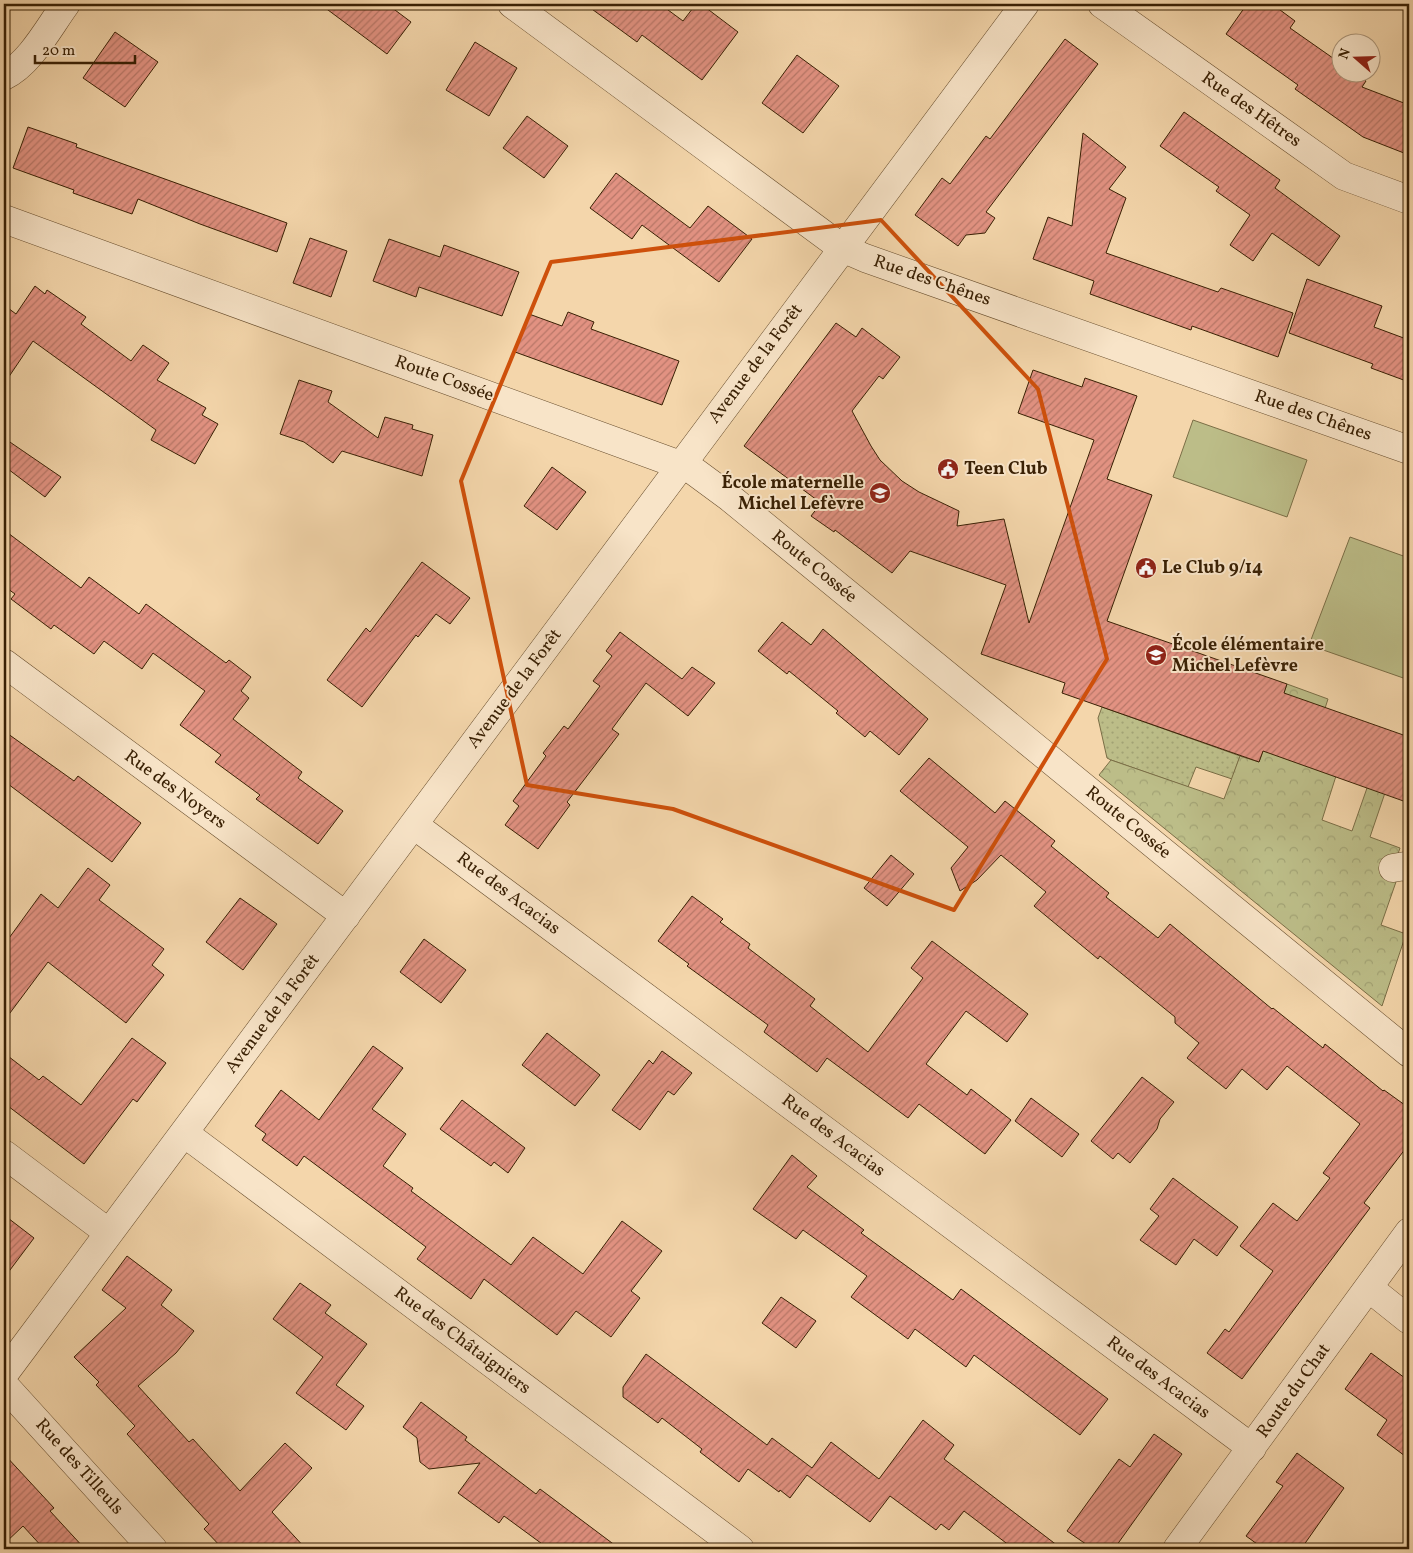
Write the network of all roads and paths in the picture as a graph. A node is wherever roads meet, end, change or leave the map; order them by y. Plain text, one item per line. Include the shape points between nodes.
1 (66, 4) edge
2 (512, 4) edge
3 (1025, 4) edge
4 (1102, 4) edge
5 (4, 76) edge
6 (1409, 200) edge
7 (4, 219) edge
8 (842, 248) junction
9 (1409, 450) edge
10 (681, 465) junction
11 (4, 663) edge
12 (414, 825) junction
13 (346, 916) junction
14 (1409, 1053) edge
15 (184, 1133) junction
16 (4, 1154) edge
17 (1409, 1232) edge
18 (109, 1233) junction
19 (1369, 1288) junction
20 (1409, 1320) edge
21 (4, 1374) edge
22 (4, 1384) edge
23 (1252, 1448) junction
24 (153, 1549) edge
25 (740, 1549) edge
26 (1177, 1549) edge

1 - 5 street via 21,66
2 - 8 street, Rue des Chênes
3 - 8 street, Avenue de la Forêt
4 - 6 street, Rue des Hêtres via 1344,176
7 - 10 street, Route Cossée
8 - 9 street, Rue des Chênes
8 - 10 street, Avenue de la Forêt
10 - 12 street, Avenue de la Forêt
10 - 14 street, Route Cossée via 691,468 715,486
11 - 13 street, Rue des Noyers
12 - 13 street, Avenue de la Forêt
12 - 23 street, Rue des Acacias
13 - 15 street, Avenue de la Forêt
15 - 18 street, Avenue de la Forêt
15 - 25 street, Rue des Châtaigniers
16 - 18 street
17 - 19 street, Route du Chat
18 - 21 street, Avenue de la Forêt
19 - 20 street
19 - 23 street, Route du Chat
22 - 24 street, Rue des Tilleuls
23 - 26 street, Route du Chat

